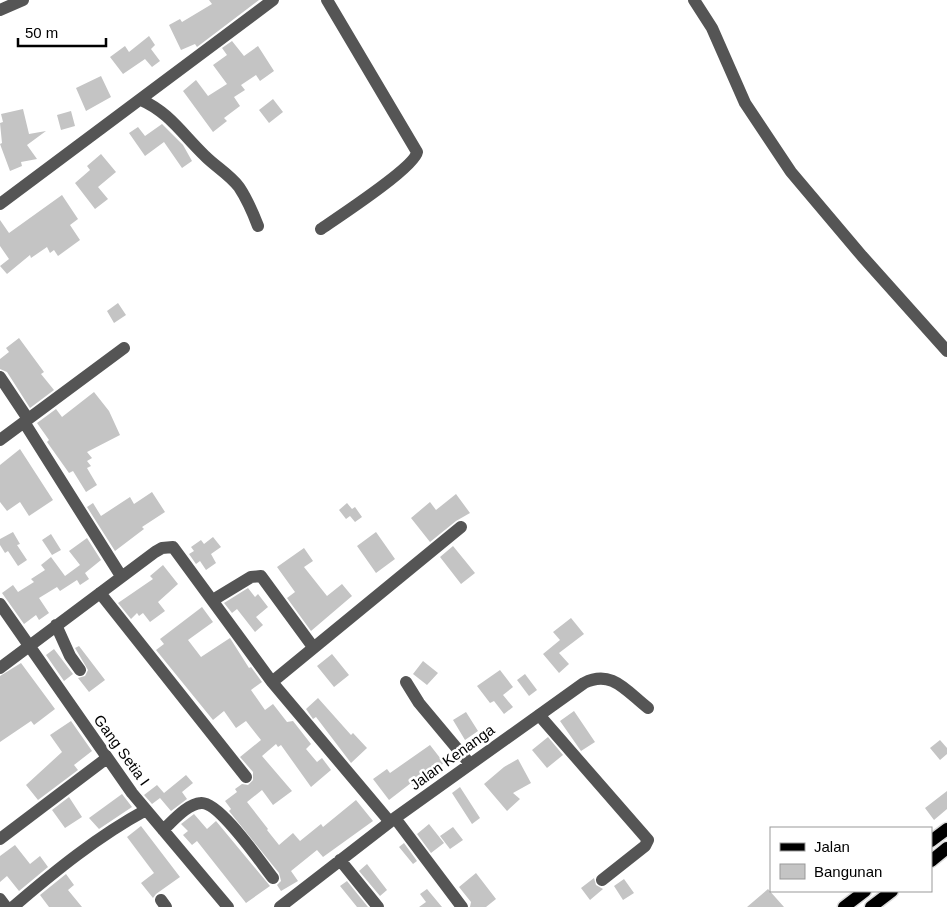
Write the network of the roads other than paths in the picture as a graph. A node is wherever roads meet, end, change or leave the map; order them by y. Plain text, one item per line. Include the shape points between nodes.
1 (23, 0) edge
2 (273, 0) edge
3 (328, 0) edge
4 (694, 0) edge
5 (0, 10) edge
6 (141, 100) junction
7 (0, 204) edge
8 (258, 226) dead end
9 (321, 229) dead end
10 (942, 336) edge
11 (124, 348) dead end
12 (947, 351) edge
13 (0, 377) edge
14 (26, 421) junction
15 (0, 440) edge
16 (461, 527) dead end
17 (121, 576) junction
18 (100, 592) junction
19 (213, 600) junction
20 (0, 604) edge
21 (56, 625) junction
22 (28, 646) junction
23 (313, 647) junction
24 (0, 668) edge
25 (80, 670) dead end
26 (272, 682) junction
27 (406, 682) dead end
28 (648, 708) dead end
29 (539, 715) junction
30 (107, 758) junction
31 (470, 764) junction
32 (246, 777) dead end
33 (146, 810) junction
34 (392, 820) junction
35 (947, 828) edge
36 (163, 830) junction
37 (0, 840) edge
38 (932, 840) edge
39 (947, 848) edge
40 (340, 860) junction
41 (932, 860) edge
42 (273, 878) dead end
43 (602, 880) dead end
44 (864, 892) edge
45 (891, 892) edge
46 (0, 899) edge
47 (6, 907) edge
48 (13, 907) edge
49 (228, 907) edge
50 (280, 907) edge
51 (378, 907) edge
52 (462, 907) edge
53 (844, 907) edge
54 (870, 907) edge

1 - 5 street
2 - 6 street
3 - 9 street via 417,152 412,161
4 - 10 street via 712,28 745,103 791,172 862,256
6 - 7 street
6 - 8 street via 156,106 172,119 206,157 234,181
10 - 12 street
11 - 14 street
13 - 14 street
14 - 15 street
14 - 17 street
16 - 23 street
17 - 18 street
17 - 19 street via 162,548 173,547
18 - 21 street
18 - 32 street
19 - 23 street via 251,577 261,576
19 - 26 street
20 - 22 street, Gang Setia I
21 - 22 street
21 - 25 street
22 - 24 street
22 - 30 street, Gang Setia I
23 - 26 street
26 - 34 street
27 - 31 street via 418,703
28 - 29 street, Jalan Kenanga via 611,679 597,677
29 - 31 street, Jalan Kenanga
29 - 43 street via 648,840 645,846
30 - 33 street, Gang Setia I
30 - 37 street
31 - 34 street, Jalan Kenanga
33 - 36 street, Gang Setia I
33 - 48 street via 64,863
34 - 40 street, Jalan Kenanga
34 - 52 street
35 - 38 main road
36 - 42 street via 192,806 206,804 215,808
36 - 49 street, Gang Setia I
39 - 41 main road
40 - 50 street, Jalan Kenanga
40 - 51 street
44 - 53 main road
45 - 54 main road
46 - 47 street

